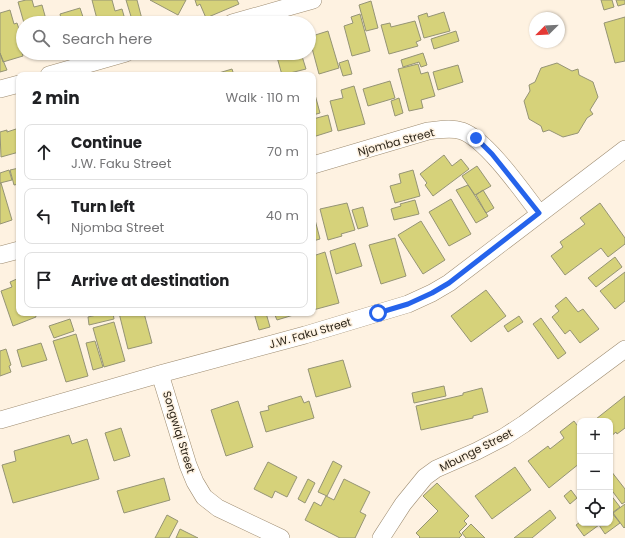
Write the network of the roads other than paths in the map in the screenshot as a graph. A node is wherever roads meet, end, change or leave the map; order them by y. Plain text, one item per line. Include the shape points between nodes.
1 (313, 0) edge
2 (257, 16) edge
3 (102, 60) edge
4 (60, 72) edge
5 (16, 85) edge
6 (0, 89) edge
7 (625, 149) edge
8 (316, 164) edge
9 (539, 213) junction
10 (16, 251) edge
11 (0, 255) edge
12 (625, 349) edge
13 (160, 374) junction
14 (0, 420) edge
15 (281, 538) edge
16 (381, 538) edge

1 - 2 street
3 - 4 street
5 - 6 street
7 - 9 street, J.W. Faku Street
8 - 9 street, Njomba Street via 428,131 461,130 476,138 492,154
9 - 13 street, J.W. Faku Street via 449,283 408,304
10 - 11 street
12 - 16 street, Mbunge Street via 504,437 436,469 425,477 403,504
13 - 14 street, J.W. Faku Street
13 - 15 street, Songwiqi Street via 194,482 204,497 218,508

